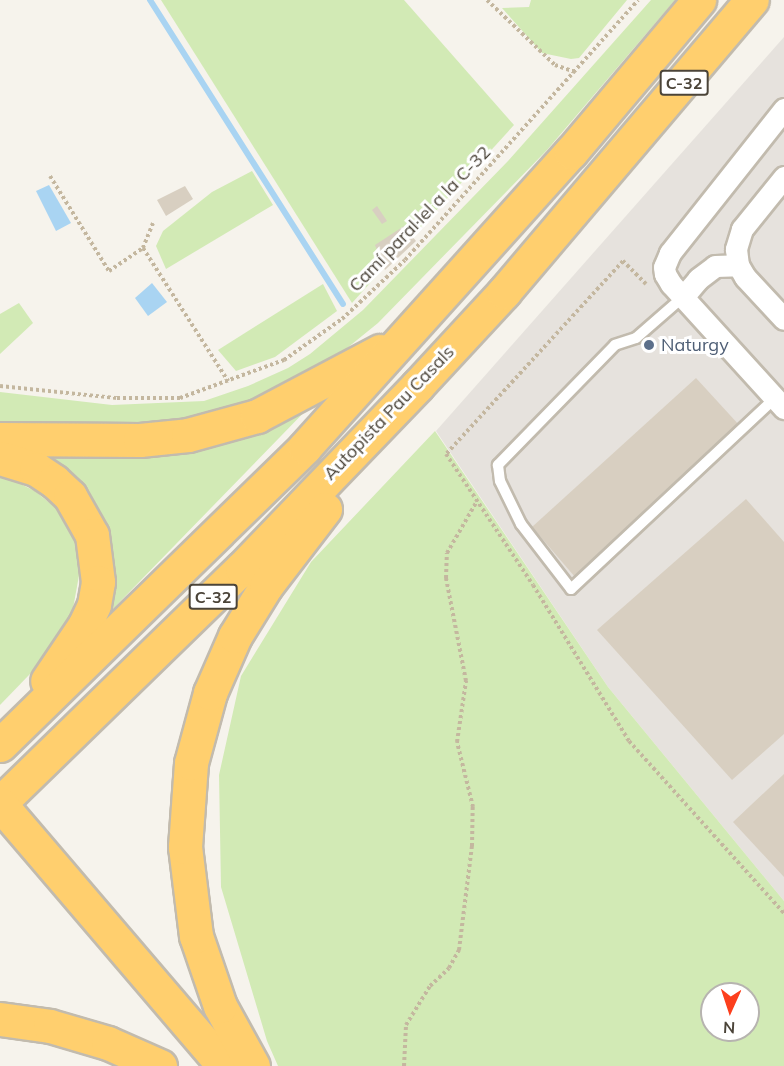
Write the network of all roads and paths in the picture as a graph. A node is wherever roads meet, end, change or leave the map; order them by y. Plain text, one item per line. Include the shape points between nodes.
1 (487, 0) edge
2 (638, 0) edge
3 (699, 0) edge
4 (752, 0) edge
5 (575, 72) junction
6 (784, 109) edge
7 (50, 176) dead end
8 (784, 177) edge
9 (153, 223) dead end
10 (143, 248) junction
11 (738, 265) junction
12 (683, 297) junction
13 (784, 319) edge
14 (403, 339) junction
15 (228, 381) junction
16 (418, 385) junction
17 (0, 386) edge
18 (780, 403) edge
19 (0, 439) edge
20 (0, 458) edge
21 (477, 501) dead end
22 (1, 745) edge
23 (0, 803) edge
24 (0, 1019) edge
25 (160, 1066) edge
26 (224, 1066) edge
27 (253, 1066) edge
28 (404, 1066) edge

1 - 5 path via 555,65
2 - 5 path, Camí paral·lel a la C-32
3 - 14 highway, Autopista Pau Casals / C-32 via 571,152
4 - 16 highway, Autopista Pau Casals / C-32 via 517,276
5 - 15 path, Camí paral·lel a la C-32 via 405,260 342,319 284,360
6 - 12 street via 670,253 665,274
7 - 10 path via 109,271
8 - 11 street via 742,230 736,249
9 - 10 path
10 - 15 path
11 - 12 street via 716,266
11 - 13 street
12 - 18 street
12 - 18 lane via 636,338 615,345 498,465 500,481 521,524 571,589
14 - 19 highway via 285,404 197,433 140,440
14 - 22 highway, Autopista Pau Casals / C-32 via 296,455
15 - 17 path, Camí paral·lel a la C-32 via 180,398 117,398
16 - 23 highway, Autopista Pau Casals / C-32 via 242,568
16 - 27 highway via 384,437 266,586 222,663 200,727 186,805 185,847 194,925 220,1006
20 - 22 highway via 36,469 70,496 92,535 98,582 94,605 84,626
21 - 28 path via 447,553 446,578 466,681 457,742 473,807 462,927 459,950 449,968 430,986 406,1024
23 - 26 highway
24 - 25 highway via 50,1026 108,1043

